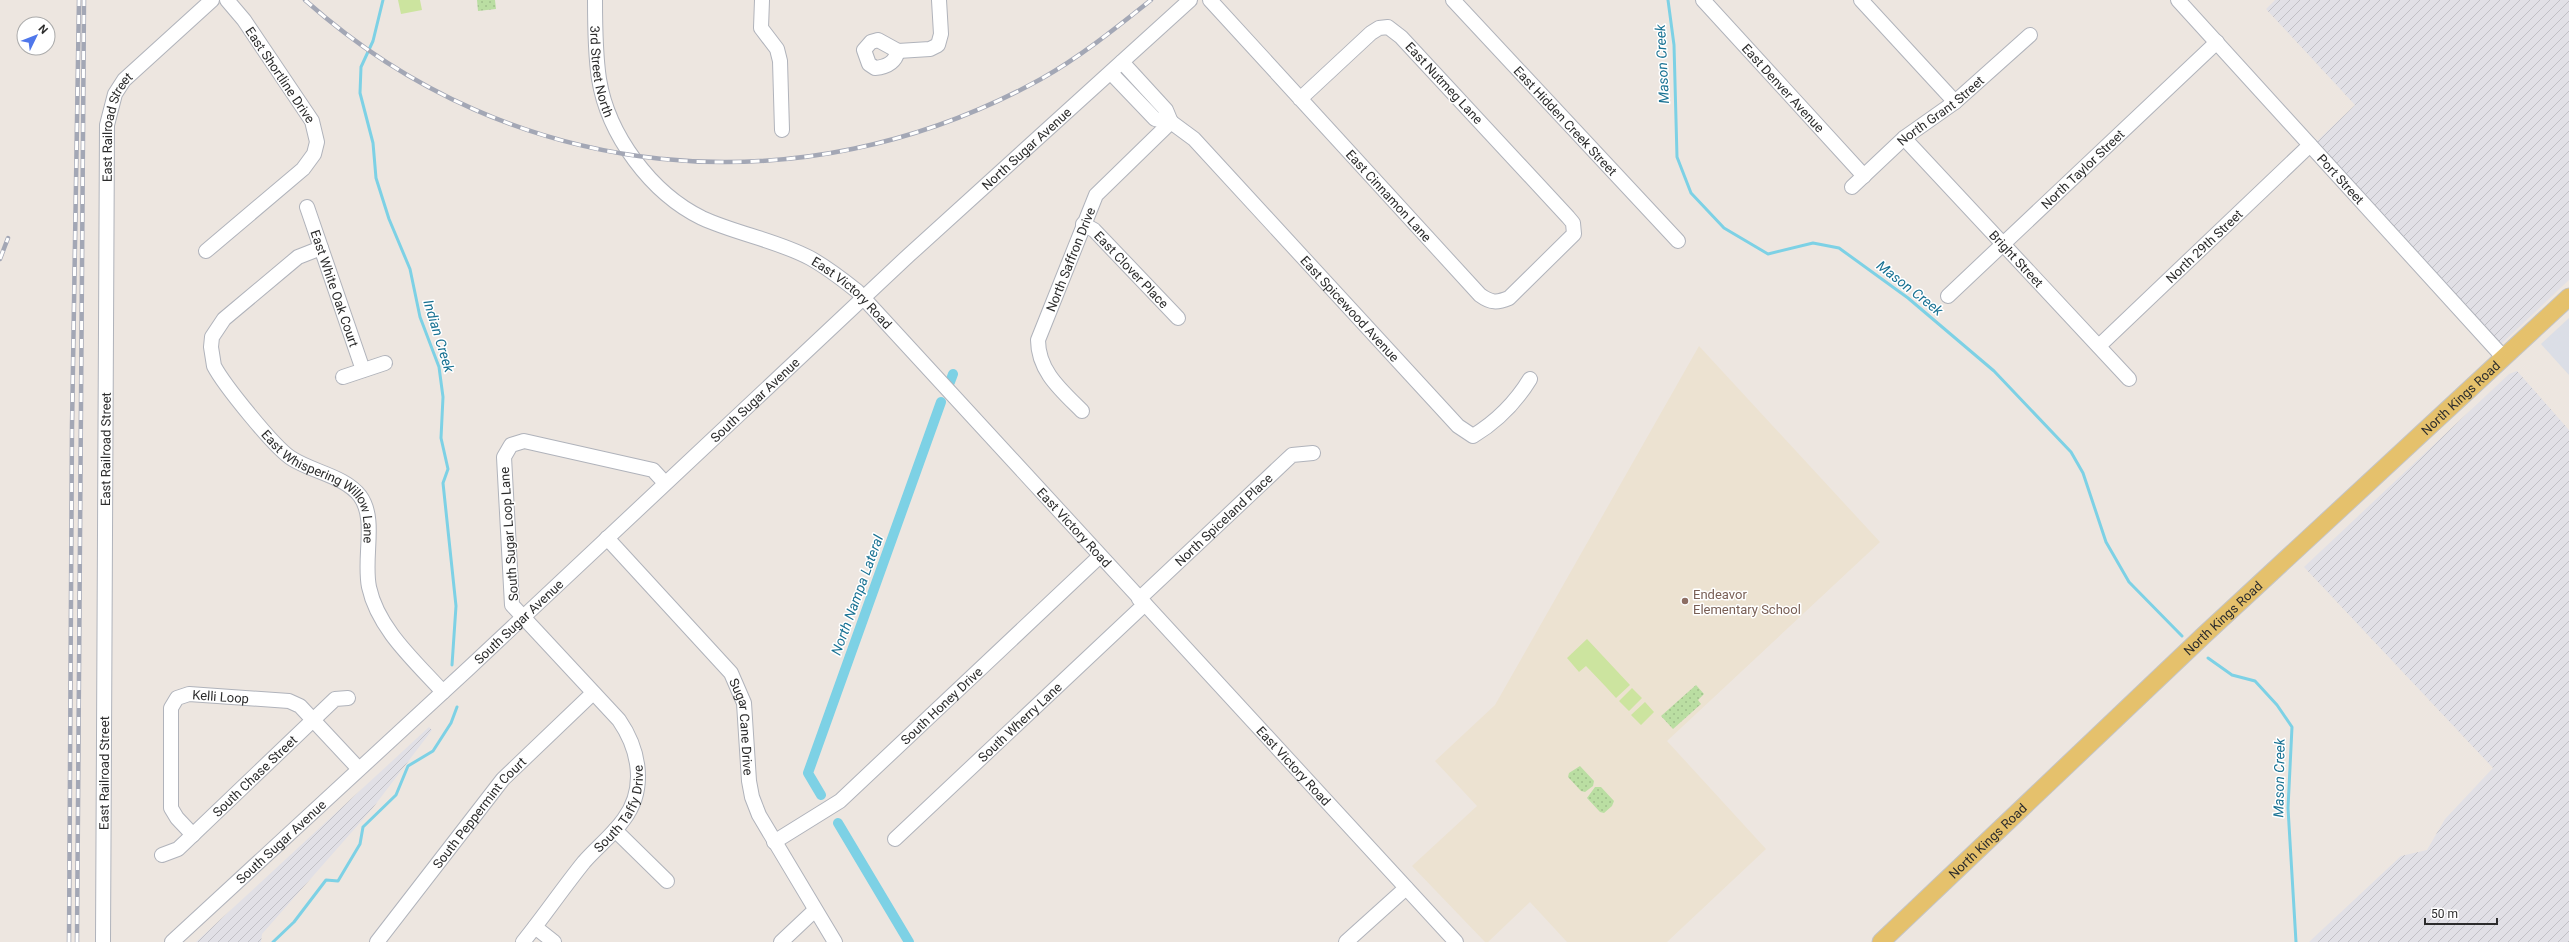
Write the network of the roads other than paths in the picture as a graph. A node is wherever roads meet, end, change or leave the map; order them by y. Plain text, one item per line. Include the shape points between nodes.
1 (212, 0) edge
2 (227, 0) edge
3 (595, 0) edge
4 (762, 0) edge
5 (939, 0) edge
6 (1190, 0) edge
7 (1210, 0) edge
8 (1453, 0) edge
9 (1703, 0) edge
10 (1861, 0) edge
11 (2178, 0) edge
12 (2030, 35) dead end
13 (2217, 42) junction
14 (898, 51) dead end
15 (1122, 62) junction
16 (1111, 73) junction
17 (1300, 99) junction
18 (1955, 102) junction
19 (1171, 122) junction
20 (782, 130) dead end
21 (1904, 138) junction
22 (2310, 145) junction
23 (647, 175) joint
24 (1864, 176) junction
25 (1852, 187) dead end
26 (307, 207) dead end
27 (1083, 224) junction
28 (1574, 228) joint
29 (1678, 241) dead end
30 (2004, 243) junction
31 (321, 248) junction
32 (206, 251) dead end
33 (1948, 296) dead end
34 (2569, 297) edge
35 (863, 298) junction
36 (1178, 318) dead end
37 (2099, 346) junction
38 (2504, 358) junction
39 (385, 363) dead end
40 (363, 370) junction
41 (343, 377) dead end
42 (1530, 379) dead end
43 (2129, 379) dead end
44 (1082, 411) dead end
45 (1313, 453) dead end
46 (665, 483) junction
47 (607, 538) junction
48 (1100, 556) junction
49 (1142, 602) junction
50 (523, 617) junction
51 (443, 692) junction
52 (593, 693) junction
53 (348, 698) dead end
54 (313, 720) junction
55 (358, 768) junction
56 (615, 830) junction
57 (193, 835) junction
58 (895, 839) dead end
59 (774, 842) junction
60 (162, 855) dead end
61 (667, 881) dead end
62 (1406, 888) junction
63 (815, 910) junction
64 (535, 927) junction
65 (103, 942) edge
66 (172, 942) edge
67 (377, 942) edge
68 (523, 942) edge
69 (554, 942) edge
70 (781, 942) edge
71 (835, 942) edge
72 (1346, 942) edge
73 (1456, 942) edge
74 (1881, 942) edge

1 - 65 street, East Railroad Street via 124,80 115,94 107,126
2 - 32 street, East Shortline Drive via 244,20 312,121 317,142 314,154 303,168
3 - 23 street, 3rd Street North via 594,35 599,80 609,113 622,140
4 - 20 street via 761,28 777,49 780,61
5 - 14 street via 941,34 938,44 930,48
6 - 15 street, North Sugar Avenue
7 - 17 street, East Cinnamon Lane
8 - 29 street, East Hidden Creek Street
9 - 24 street, East Denver Avenue
10 - 18 street
11 - 13 street, Port Street
12 - 18 street, North Grant Street
13 - 22 street, Port Street
13 - 30 street, North Taylor Street
15 - 16 street, North Sugar Avenue
15 - 19 street, East Spicewood Avenue via 1166,110
16 - 19 street, East Spicewood Avenue via 1155,120
16 - 35 street, North Sugar Avenue
17 - 28 street, East Nutmeg Lane via 1371,33 1388,26 1557,205
17 - 28 street, East Cinnamon Lane via 1488,301 1498,303 1509,298 1570,241
18 - 21 street, North Grant Street
19 - 27 street, North Saffron Drive via 1096,195
19 - 42 street, East Spicewood Avenue via 1194,139 1458,426 1473,436 1488,427 1520,395
21 - 24 street, North Grant Street
21 - 30 street, Bright Street
22 - 37 street, North 29th Street
22 - 38 street, Port Street
23 - 35 street, East Victory Road via 672,199 702,218 809,258 836,274
24 - 25 street, North Grant Street
26 - 31 street, East White Oak Court
27 - 36 street, East Clover Place via 1094,230
27 - 44 street, North Saffron Drive via 1038,340 1038,353 1043,368
30 - 33 street, North Taylor Street
30 - 37 street, Bright Street
31 - 40 street, East White Oak Court
31 - 51 street, East Whispering Willow Lane via 298,257 224,319 215,332 211,347 214,366 281,449 301,464 347,485 359,495 369,517 366,568 373,600 394,637
34 - 38 main road, North Kings Road
35 - 46 street, South Sugar Avenue
35 - 48 street, East Victory Road
37 - 43 street, Bright Street
38 - 74 main road, North Kings Road via 2203,636
39 - 40 street
40 - 41 street
45 - 49 street, North Spiceland Place via 1292,455
46 - 47 street, South Sugar Avenue
46 - 50 street, South Sugar Loop Lane via 653,470 524,440 511,445 504,457 512,605
47 - 50 street, South Sugar Avenue
47 - 59 street, Sugar Cane Drive via 734,678 744,703 752,797
48 - 49 street, East Victory Road
48 - 59 street, South Honey Drive via 840,801
49 - 58 street, South Wherry Lane
49 - 62 street, East Victory Road
50 - 51 street, South Sugar Avenue
50 - 52 street, South Taffy Drive
51 - 55 street, South Sugar Avenue
52 - 56 street, South Taffy Drive via 619,720 630,736 636,752 637,790 627,814
52 - 67 street, South Peppermint Court via 503,779
53 - 54 street, South Chase Street via 335,699
54 - 55 street, Kelli Loop
54 - 57 street, South Chase Street
54 - 57 street, Kelli Loop via 300,706 289,701 189,694 177,698 171,708 172,808 177,818
55 - 66 street, South Sugar Avenue
56 - 61 street
56 - 64 street, South Taffy Drive via 584,862
57 - 60 street, South Chase Street via 178,849
59 - 63 street, Sugar Cane Drive
62 - 72 street
62 - 73 street, East Victory Road
63 - 70 street
63 - 71 street, Sugar Cane Drive
64 - 68 street, South Taffy Drive
64 - 69 street

